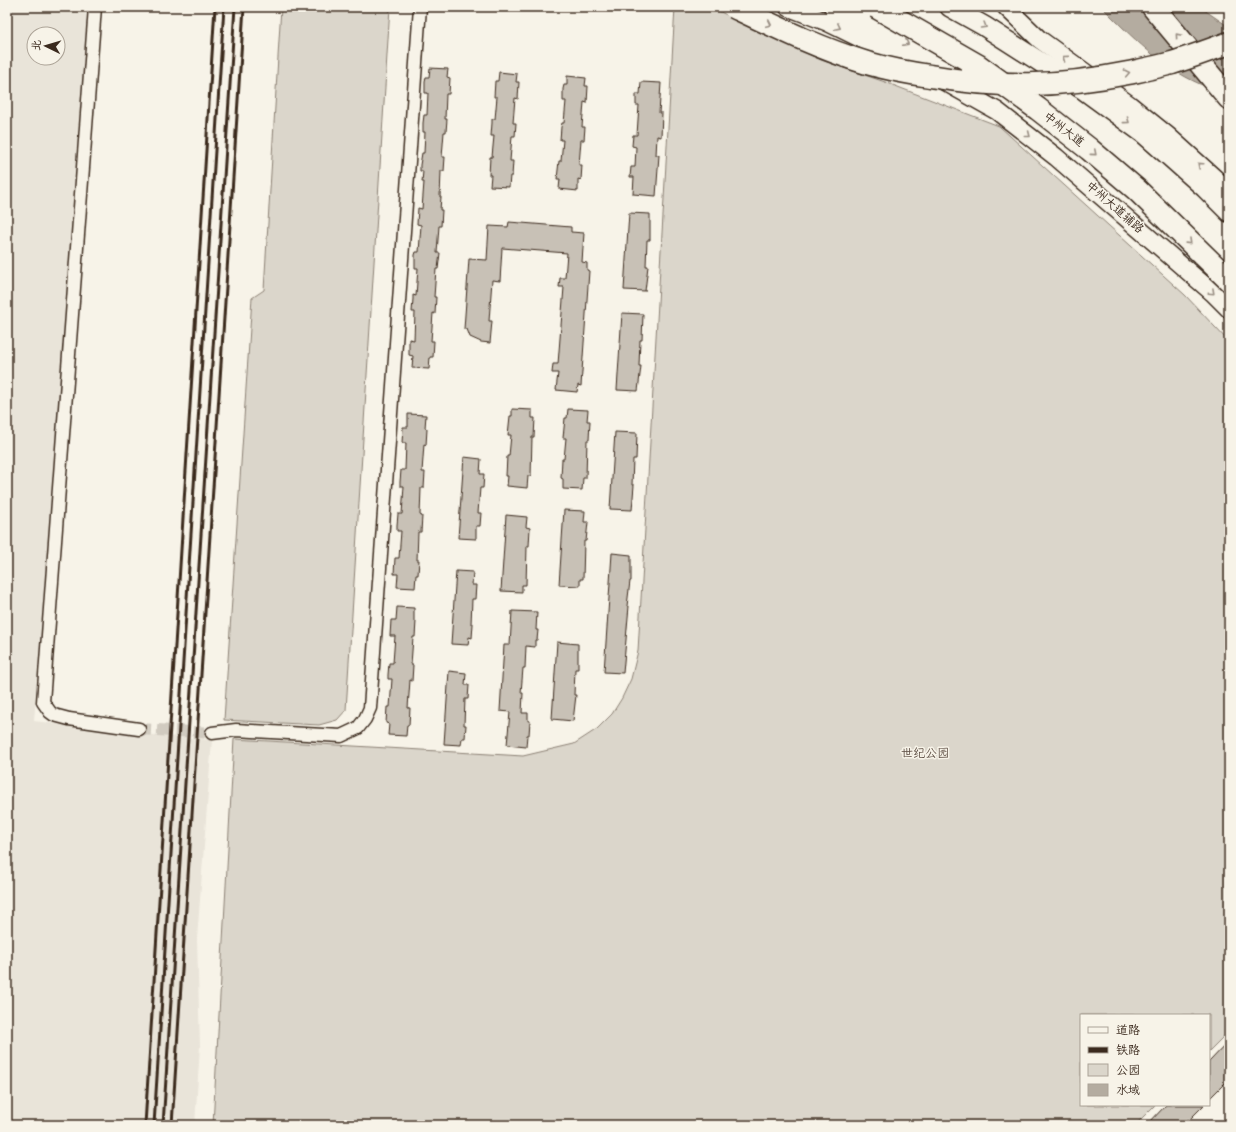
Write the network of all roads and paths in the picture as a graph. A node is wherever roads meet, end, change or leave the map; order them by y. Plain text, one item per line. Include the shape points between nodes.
1 (94, 7) edge
2 (420, 7) edge
3 (734, 7) edge
4 (788, 7) edge
5 (833, 7) edge
6 (850, 7) edge
7 (876, 7) edge
8 (950, 7) edge
9 (1006, 7) edge
10 (1153, 7) edge
11 (919, 33) junction
12 (1229, 43) edge
13 (1229, 98) edge
14 (997, 111) junction
15 (1229, 191) edge
16 (1229, 212) edge
17 (1229, 280) edge
18 (1229, 309) edge
19 (139, 729) tunnel mouth
20 (212, 733) tunnel mouth

1 - 19 street via 43,702 54,715
2 - 20 street via 370,708 358,728 341,736 236,730
3 -> 12 highway, bridge via 795,36 869,64 897,71 993,84 1047,84 1101,78 1171,63
4 -> 14 street via 834,25 917,66
5 -> 14 street via 972,76
6 - 11 highway, bridge
7 - 11 highway, 中州大道, bridge
8 -> 16 main road via 1084,90 1143,133
15 -> 9 street via 1151,122 1039,39
13 -> 10 highway
11 -> 17 highway, 中州大道, bridge via 977,65 1038,108 1137,190
14 -> 18 street, 中州大道辅路 via 1056,156

